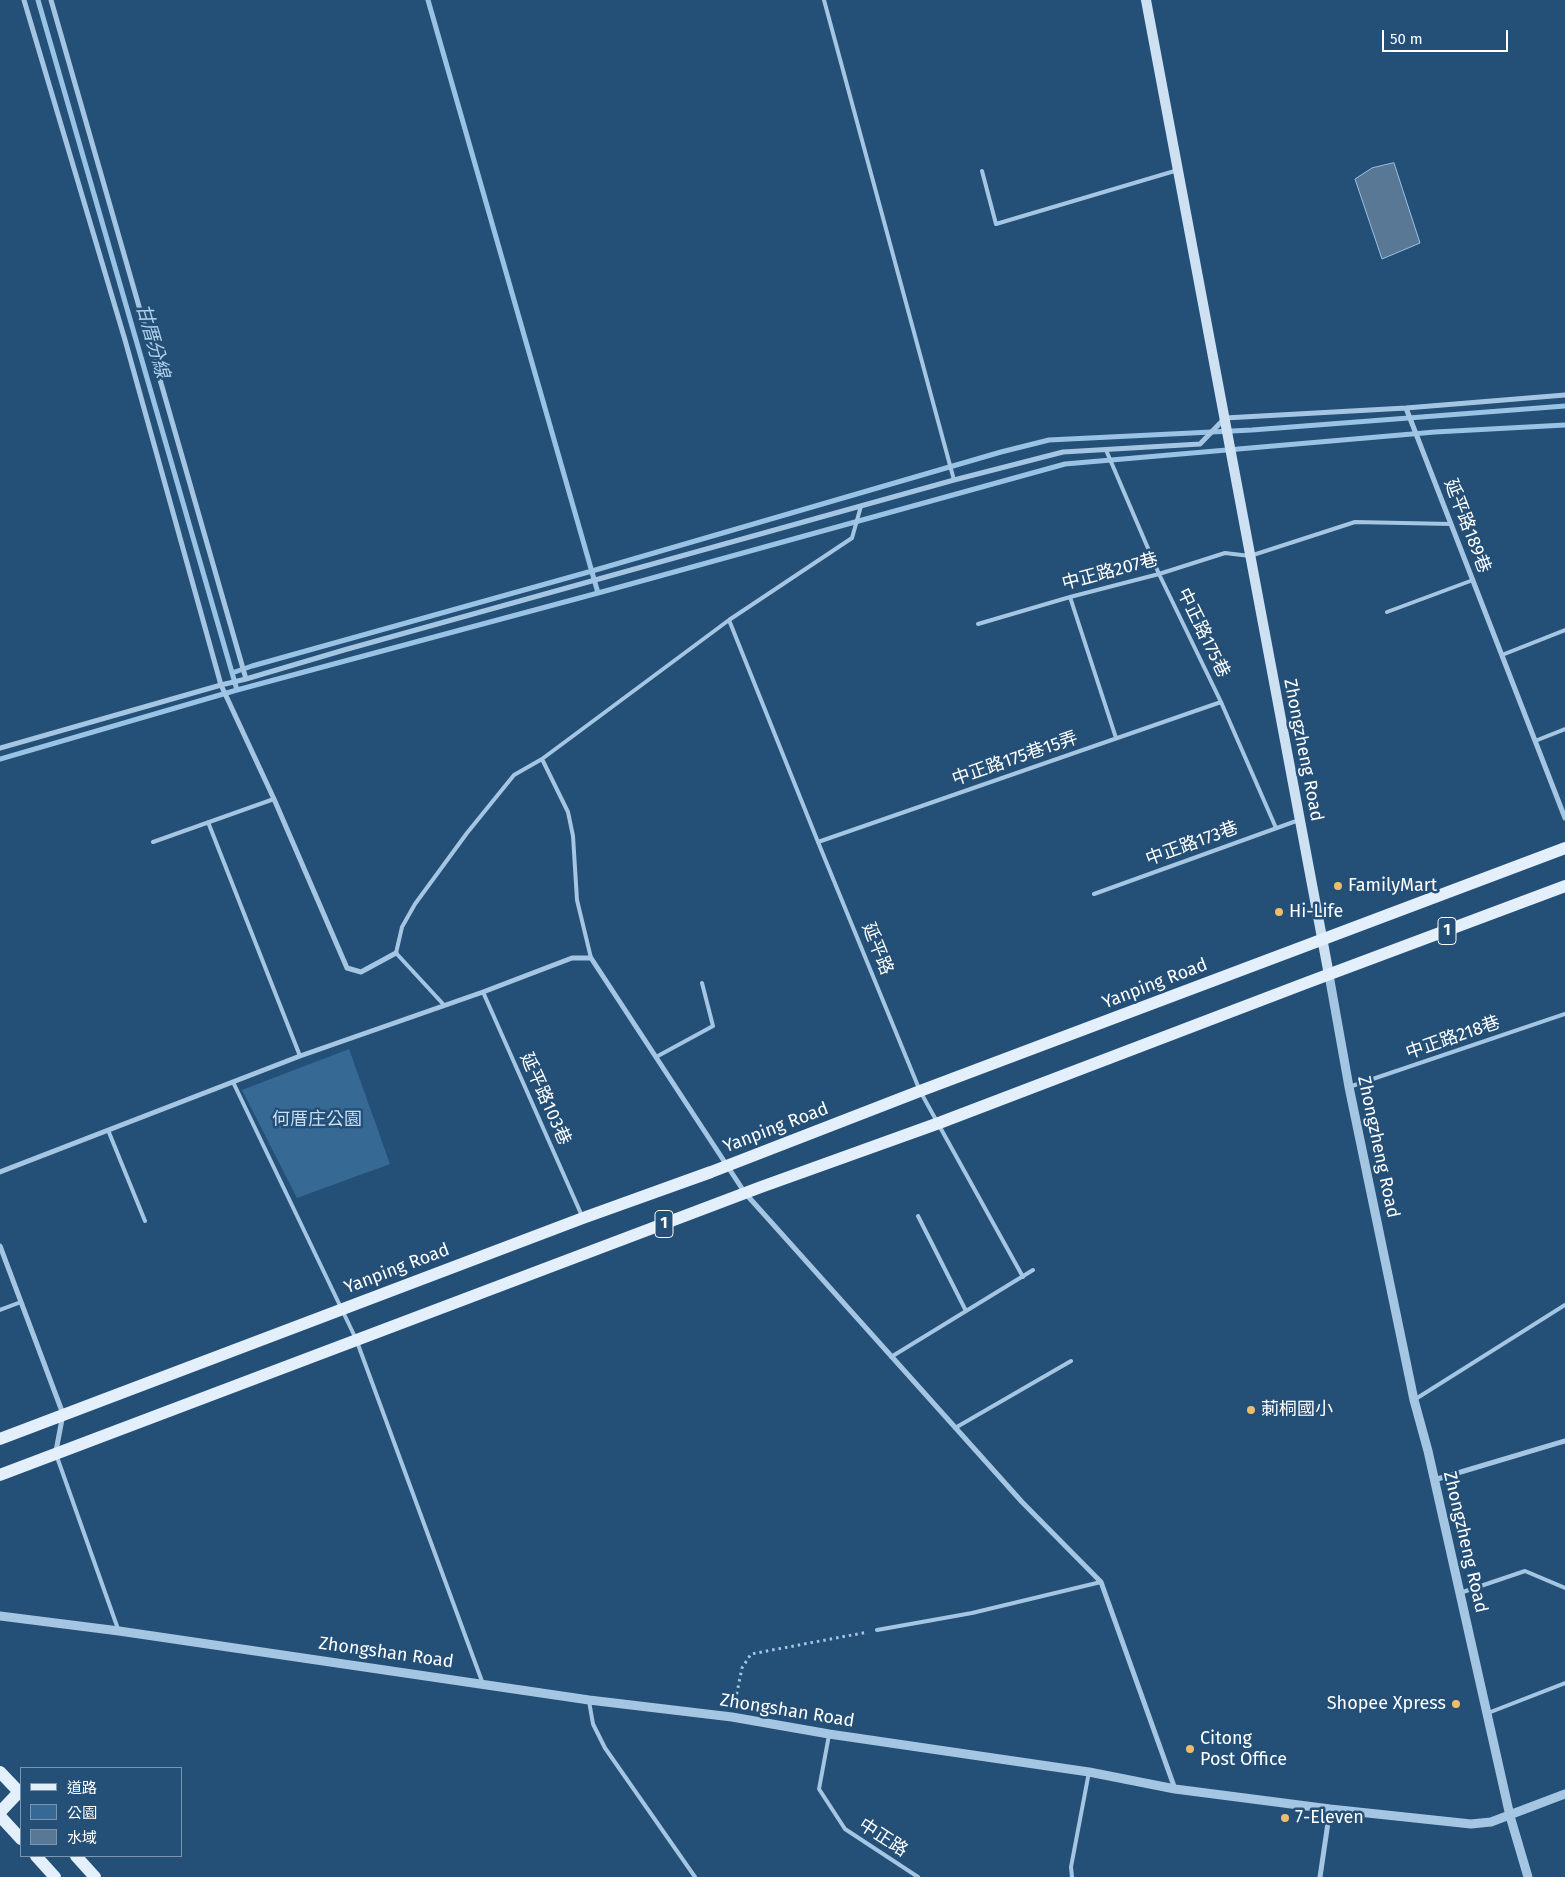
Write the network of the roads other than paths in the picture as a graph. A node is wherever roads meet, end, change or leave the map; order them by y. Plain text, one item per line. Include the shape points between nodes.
1 (24, 0) edge
2 (51, 0) edge
3 (824, 0) edge
4 (1146, 0) edge
5 (982, 170) dead end
6 (1178, 170) junction
7 (1565, 395) edge
8 (1406, 408) junction
9 (1224, 418) junction
10 (1106, 450) junction
11 (954, 480) junction
12 (861, 506) junction
13 (1451, 524) junction
14 (1250, 556) junction
15 (1159, 574) junction
16 (1473, 580) junction
17 (1070, 597) junction
18 (1387, 612) dead end
19 (730, 620) junction
20 (978, 624) dead end
21 (1565, 630) edge
22 (1502, 655) junction
23 (246, 679) junction
24 (221, 685) junction
25 (1221, 702) junction
26 (1565, 729) edge
27 (1116, 738) junction
28 (1535, 741) junction
29 (0, 748) edge
30 (542, 759) junction
31 (274, 798) junction
32 (1565, 818) edge
33 (1299, 820) junction
34 (208, 822) junction
35 (1276, 828) junction
36 (154, 842) dead end
37 (818, 842) junction
38 (1565, 848) edge
39 (1565, 886) edge
40 (1094, 894) dead end
41 (1323, 939) junction
42 (396, 952) junction
43 (591, 958) junction
44 (1329, 975) junction
45 (702, 983) dead end
46 (483, 992) junction
47 (444, 1005) junction
48 (1565, 1014) edge
49 (300, 1056) junction
50 (656, 1057) junction
51 (233, 1082) junction
52 (1349, 1087) junction
53 (920, 1091) junction
54 (939, 1123) junction
55 (108, 1130) junction
56 (726, 1166) junction
57 (0, 1172) edge
58 (745, 1193) junction
59 (918, 1216) dead end
60 (582, 1218) junction
61 (145, 1221) dead end
62 (0, 1246) edge
63 (1033, 1270) dead end
64 (1022, 1277) junction
65 (21, 1302) junction
66 (1565, 1306) edge
67 (342, 1309) junction
68 (0, 1310) edge
69 (966, 1311) junction
70 (356, 1339) junction
71 (891, 1357) junction
72 (1071, 1361) dead end
73 (1414, 1400) junction
74 (63, 1414) junction
75 (955, 1428) junction
76 (0, 1438) edge
77 (1565, 1441) edge
78 (56, 1454) junction
79 (0, 1475) edge
80 (1434, 1480) junction
81 (1101, 1582) junction
82 (1565, 1588) edge
83 (1460, 1593) junction
84 (0, 1616) edge
85 (877, 1630) road end
86 (119, 1631) junction
87 (1565, 1683) edge
88 (483, 1684) junction
89 (589, 1700) junction
90 (1487, 1713) junction
91 (829, 1734) junction
92 (0, 1772) edge
93 (1089, 1772) junction
94 (1175, 1789) junction
95 (20, 1793) edge
96 (1565, 1794) edge
97 (1330, 1809) junction
98 (0, 1814) edge
99 (1510, 1816) junction
100 (20, 1838) edge
101 (37, 1857) edge
102 (77, 1857) edge
103 (55, 1877) edge
104 (95, 1877) edge
105 (695, 1877) edge
106 (918, 1877) edge
107 (1072, 1877) edge
108 (1320, 1877) edge
109 (1528, 1877) edge

1 - 24 street via 125,340
2 - 23 street
3 - 11 lane
4 - 6 main road, Zhongzheng Road
5 - 6 lane via 996,224
6 - 9 main road, Zhongzheng Road
7 - 8 street
8 - 9 street
8 - 13 street, 延平路189巷
9 - 10 street via 1200,444
9 - 14 main road, Zhongzheng Road
10 - 11 street via 1063,452
10 - 15 lane, 中正路175巷
11 - 12 street
12 - 19 lane via 852,538
12 - 23 street
13 - 14 lane via 1355,522
13 - 16 street, 延平路189巷
14 - 15 lane, 中正路207巷 via 1226,553
14 - 33 main road, Zhongzheng Road
15 - 17 lane, 中正路207巷
15 - 25 lane, 中正路175巷
16 - 18 lane
16 - 22 street, 延平路189巷
17 - 20 lane, 中正路207巷
17 - 27 lane
19 - 30 lane
19 - 37 lane, 延平路
21 - 22 lane
22 - 28 street, 延平路189巷
23 - 24 street
24 - 29 street
24 - 31 street
25 - 27 lane, 中正路175巷15弄
25 - 35 lane, 中正路175巷
26 - 28 lane
27 - 37 lane, 中正路175巷15弄
28 - 32 street, 延平路189巷
30 - 42 lane via 514,776 467,832 410,912 402,927
30 - 43 lane via 568,812 573,836 577,900
31 - 34 lane
31 - 42 street via 346,968 361,972
33 - 35 lane, 中正路173巷
33 - 41 main road, Zhongzheng Road
34 - 36 lane
34 - 49 lane
35 - 40 lane, 中正路173巷
37 - 53 lane, 延平路
38 - 41 main road, Yanping Road / 1
39 - 44 main road, 1
41 - 44 main road, Zhongzheng Road
41 - 53 main road, Yanping Road / 1
42 - 47 lane
43 - 46 street via 572,958
43 - 50 street
44 - 52 street, Zhongzheng Road
44 - 54 main road, 1
45 - 50 lane via 713,1026
46 - 47 street
46 - 60 lane, 延平路103巷
47 - 49 street
48 - 52 lane, 中正路218巷
49 - 51 street
50 - 56 street
51 - 55 street
51 - 67 lane
52 - 73 street, Zhongzheng Road
53 - 54 lane, 延平路
53 - 56 main road, Yanping Road / 1
54 - 58 main road, 1
54 - 64 lane, 延平路
55 - 57 street
55 - 61 lane
56 - 58 street
56 - 60 main road, Yanping Road / 1
58 - 70 main road, 1
58 - 71 street
59 - 69 lane
60 - 67 main road, Yanping Road / 1
62 - 65 street
63 - 64 lane
64 - 69 lane
65 - 68 lane
65 - 74 street
66 - 73 lane
67 - 70 lane
67 - 74 main road, Yanping Road / 1
69 - 71 lane
70 - 78 main road, 1
70 - 88 lane
71 - 75 street
72 - 75 lane
73 - 80 street, Zhongzheng Road
74 - 76 main road, Yanping Road / 1
74 - 78 street
75 - 81 street
77 - 80 street
78 - 79 main road, 1
78 - 86 lane
80 - 83 street, Zhongzheng Road
81 - 85 lane via 972,1613
81 - 94 street
82 - 83 lane via 1525,1571
83 - 90 street, Zhongzheng Road
84 - 86 street, Zhongshan Road
86 - 88 street, Zhongshan Road
87 - 90 lane
88 - 89 street, Zhongshan Road
89 - 91 street, Zhongshan Road via 732,1717
89 - 105 lane via 593,1724 605,1748
90 - 99 street, Zhongzheng Road
91 - 93 street, Zhongshan Road
91 - 106 lane, 中正路 via 819,1789 846,1829
92 - 95 main road
93 - 94 street, Zhongshan Road
93 - 107 lane via 1071,1867
94 - 97 street, Zhongshan Road
95 - 98 main road
96 - 99 street, Zhongshan Road
97 - 99 street, Zhongshan Road via 1471,1824
97 - 108 street
98 - 100 main road
99 - 109 street, Zhongzheng Road
101 - 103 main road
102 - 104 main road

